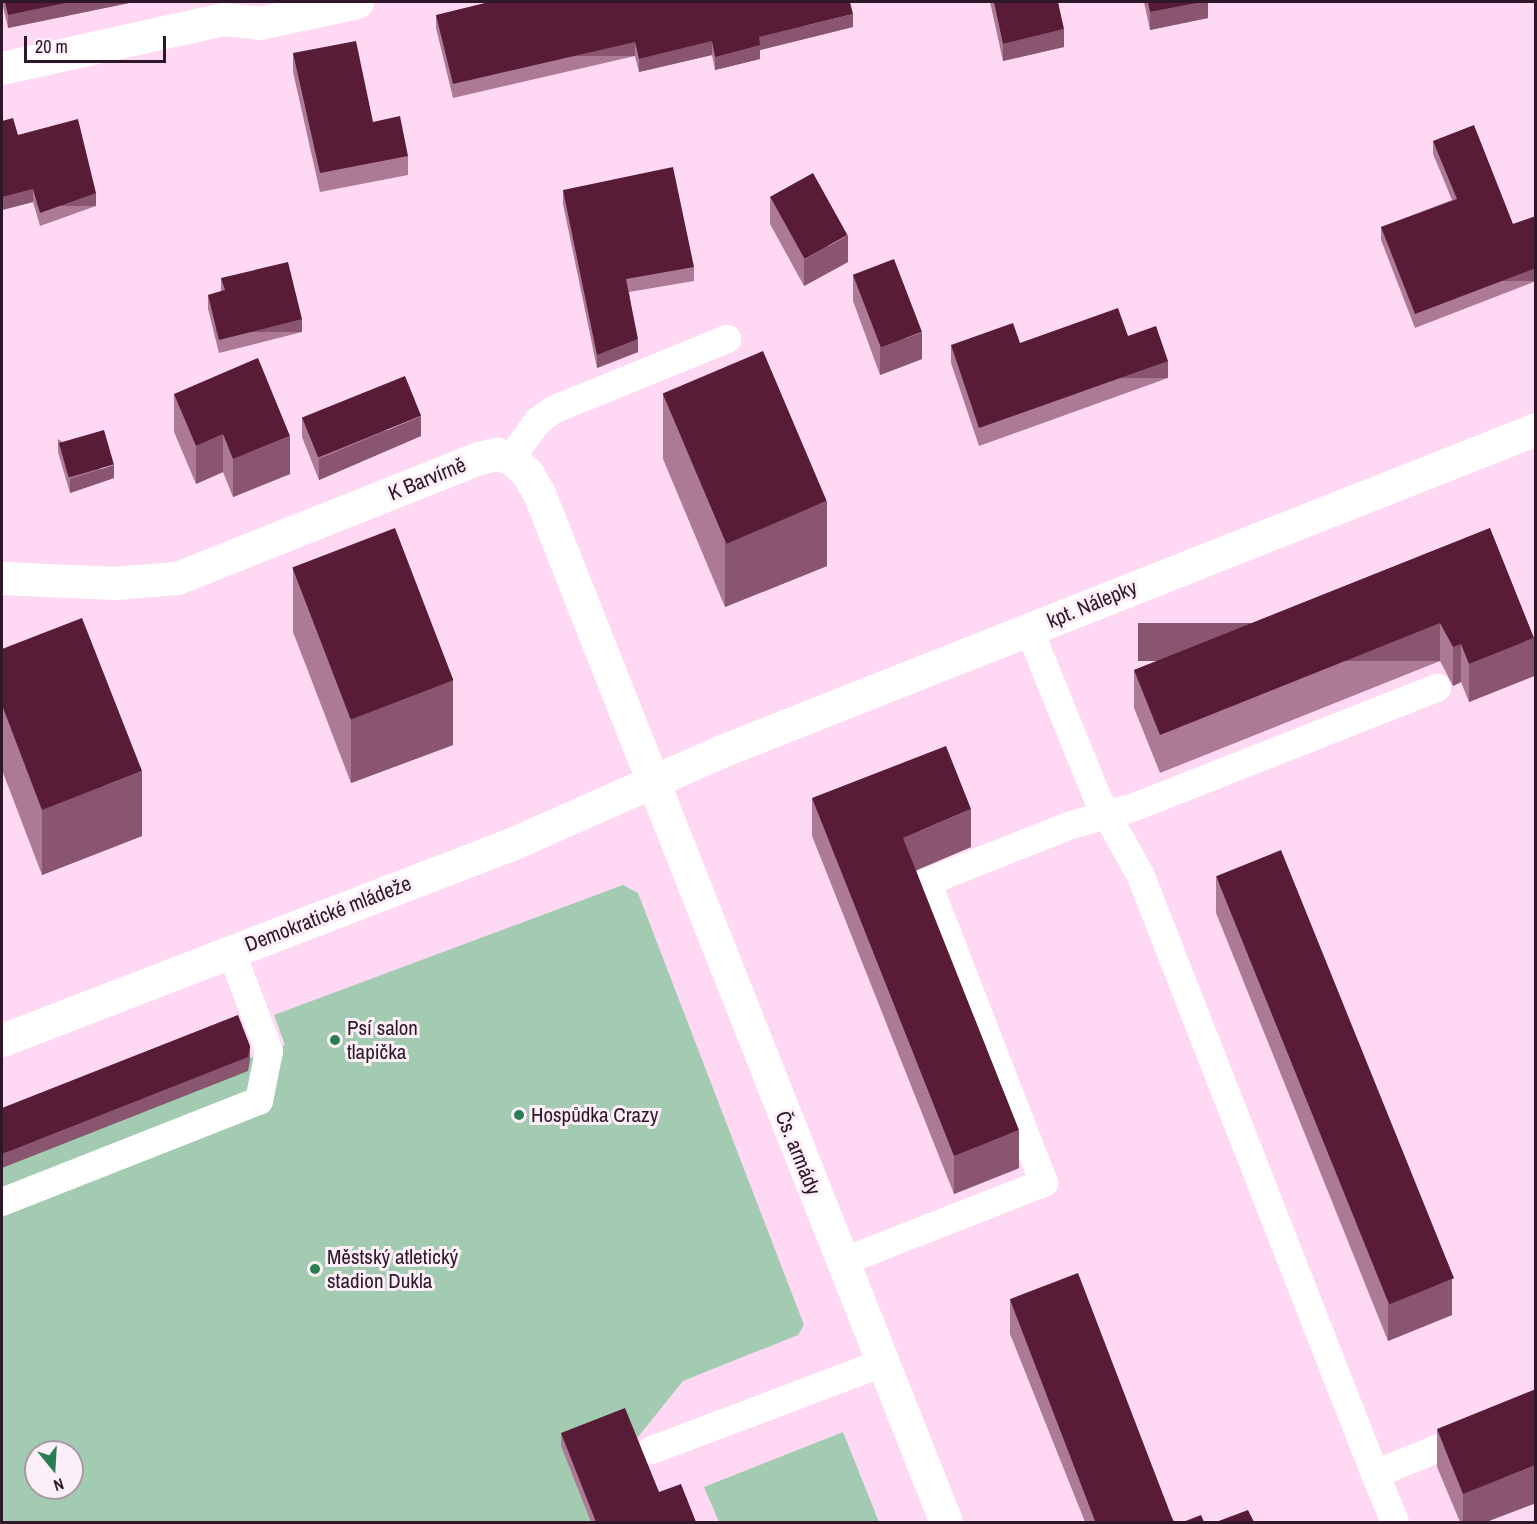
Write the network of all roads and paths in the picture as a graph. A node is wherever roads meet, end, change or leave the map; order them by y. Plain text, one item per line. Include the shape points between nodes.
1 (357, 2) edge
2 (221, 10) edge
3 (2, 68) edge
4 (727, 339) dead end
5 (1536, 429) edge
6 (511, 458) junction
7 (2, 578) edge
8 (1029, 629) junction
9 (1437, 688) dead end
10 (651, 783) junction
11 (1107, 815) junction
12 (231, 951) junction
13 (2, 1040) edge
14 (2, 1203) edge
15 (842, 1262) junction
16 (882, 1363) junction
17 (1536, 1409) edge
18 (652, 1450) dead end
19 (1375, 1474) junction
20 (946, 1522) edge
21 (1395, 1522) edge

1 - 2 street via 259,23
2 - 3 street
4 - 6 lane via 553,410 538,421
5 - 8 street, kpt. Nálepky
6 - 7 street, K Barvírně via 497,454 480,458 177,578 115,583
6 - 10 street via 528,474 540,496
8 - 10 street, kpt. Nálepky
8 - 11 lane
9 - 11 lane
10 - 12 street, Demokratické mládeže via 514,843
10 - 15 street, Čs. armády
11 - 15 lane via 1071,825 927,882 1044,1183
11 - 19 lane via 1140,874
12 - 13 street, Demokratické mládeže
12 - 14 lane via 269,1051 260,1101
15 - 16 street, Čs. armády
16 - 18 lane
16 - 20 street, Čs. armády
17 - 19 lane
19 - 21 lane

